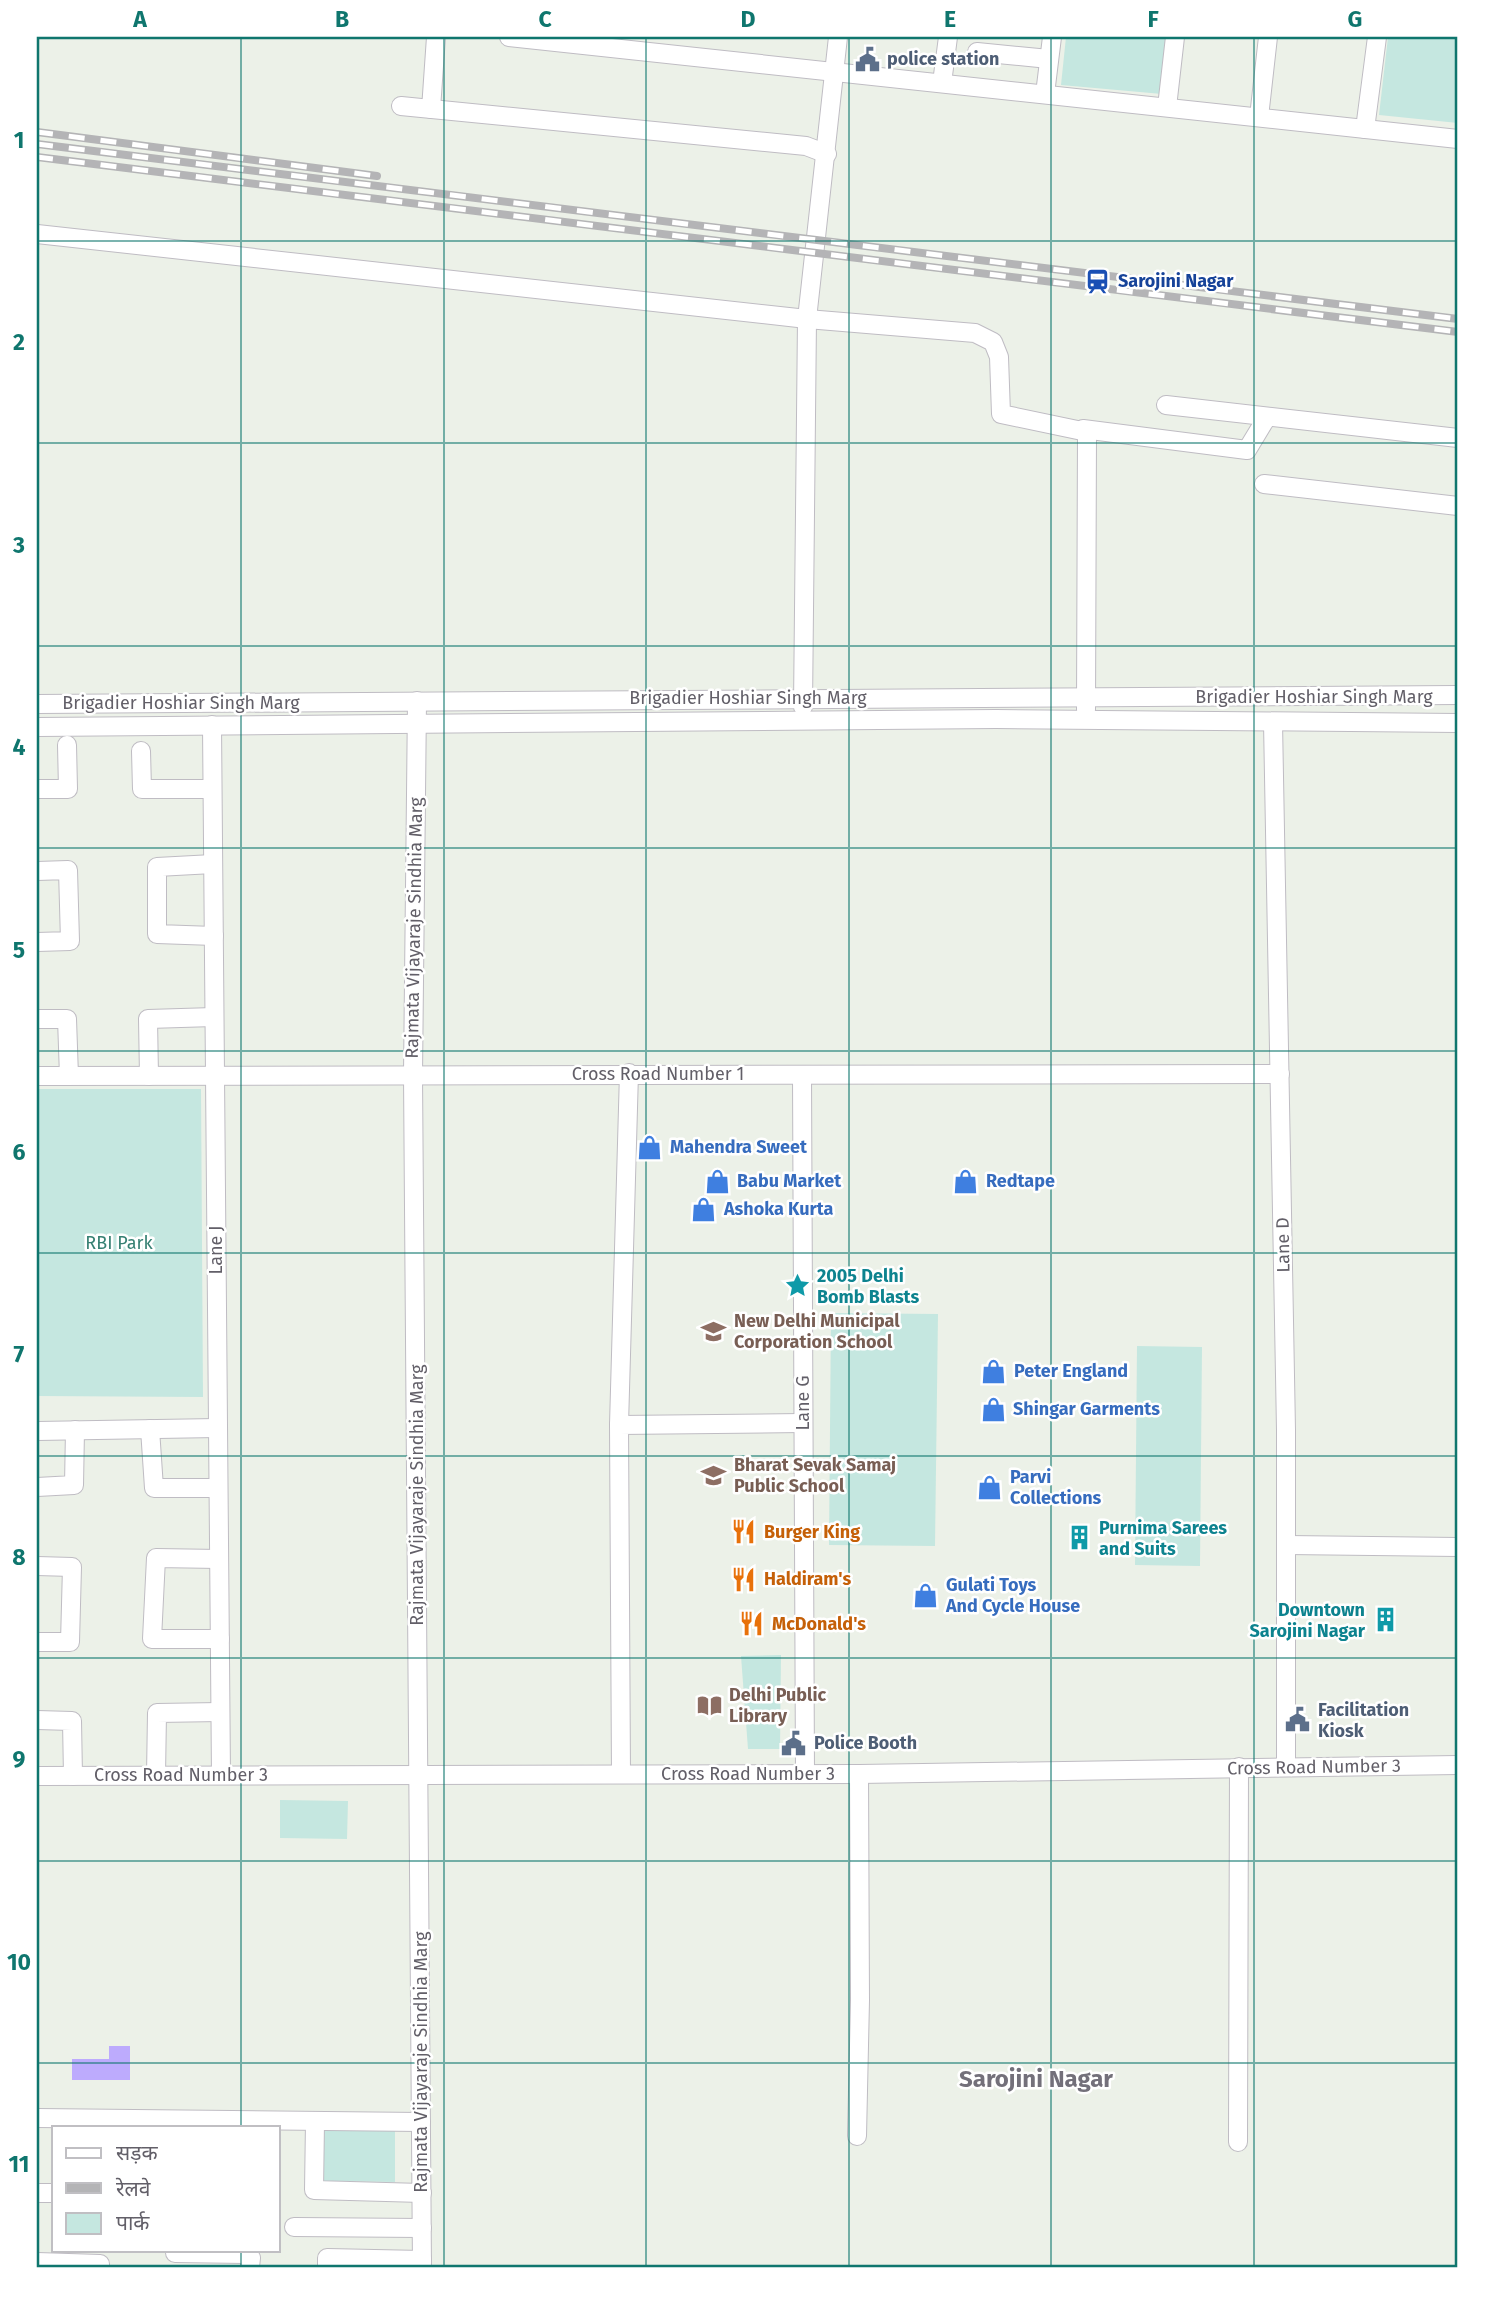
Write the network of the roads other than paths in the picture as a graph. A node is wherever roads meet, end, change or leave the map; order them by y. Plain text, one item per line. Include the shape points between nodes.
1 (436, 37) edge
2 (509, 37) edge
3 (838, 37) edge
4 (948, 37) edge
5 (1052, 37) edge
6 (1175, 37) edge
7 (1268, 37) edge
8 (1377, 37) edge
9 (977, 52) dead end
10 (1049, 60) junction
11 (834, 72) junction
12 (942, 83) junction
13 (1045, 94) junction
14 (401, 106) dead end
15 (1167, 107) junction
16 (430, 109) junction
17 (1259, 117) junction
18 (1365, 129) junction
19 (1458, 139) edge
20 (827, 154) junction
21 (37, 234) edge
22 (807, 319) junction
23 (1166, 405) dead end
24 (1267, 416) junction
25 (1083, 429) junction
26 (1458, 439) edge
27 (1264, 484) dead end
28 (1458, 506) edge
29 (1458, 695) edge
30 (803, 697) junction
31 (1087, 699) junction
32 (417, 701) junction
33 (37, 704) edge
34 (804, 720) junction
35 (1086, 721) junction
36 (1273, 722) junction
37 (417, 723) junction
38 (1458, 723) edge
39 (212, 725) junction
40 (37, 727) edge
41 (67, 745) dead end
42 (141, 751) dead end
43 (37, 789) edge
44 (212, 789) junction
45 (213, 864) junction
46 (37, 871) edge
47 (214, 936) junction
48 (37, 942) edge
49 (214, 1017) junction
50 (37, 1019) edge
51 (629, 1073) junction
52 (1280, 1074) junction
53 (215, 1075) junction
54 (413, 1075) junction
55 (802, 1075) junction
56 (37, 1076) edge
57 (69, 1076) junction
58 (149, 1076) junction
59 (802, 1423) junction
60 (619, 1425) junction
61 (217, 1428) junction
62 (150, 1429) junction
63 (75, 1430) junction
64 (37, 1431) edge
65 (37, 1487) edge
66 (218, 1488) junction
67 (1287, 1545) junction
68 (1458, 1547) edge
69 (219, 1559) junction
70 (37, 1566) edge
71 (220, 1639) junction
72 (37, 1642) edge
73 (220, 1712) junction
74 (37, 1720) edge
75 (1458, 1765) edge
76 (1239, 1767) junction
77 (1286, 1767) junction
78 (859, 1773) junction
79 (621, 1774) junction
80 (805, 1774) junction
81 (156, 1775) junction
82 (221, 1775) junction
83 (418, 1775) junction
84 (37, 1776) edge
85 (73, 1776) junction
86 (37, 2118) edge
87 (315, 2122) junction
88 (421, 2122) junction
89 (106, 2123) edge
90 (176, 2124) edge
91 (223, 2125) edge
92 (247, 2125) edge
93 (858, 2136) dead end
94 (1238, 2142) dead end
95 (422, 2193) junction
96 (293, 2227) dead end
97 (422, 2228) junction
98 (175, 2257) edge
99 (221, 2257) edge
100 (248, 2257) edge
101 (37, 2262) edge
102 (422, 2264) edge
103 (100, 2267) edge
104 (327, 2267) edge

1 - 16 street
2 - 11 street
3 - 11 street
4 - 12 street
5 - 10 street
6 - 15 street
7 - 17 street
8 - 18 street
9 - 10 street
10 - 13 street
11 - 12 street
11 - 20 street
12 - 13 street
13 - 15 street
14 - 16 street
15 - 17 street
16 - 20 street via 806,146
17 - 18 street
18 - 19 street
20 - 22 street
21 - 22 street
22 - 25 street via 975,332 993,342 999,357 1001,414
22 - 30 street
23 - 24 street
24 - 25 street via 1247,450
24 - 26 street
25 - 31 street via 1088,436
27 - 28 street
29 - 31 street, Brigadier Hoshiar Singh Marg
30 - 31 street, Brigadier Hoshiar Singh Marg
30 - 32 street, Brigadier Hoshiar Singh Marg
30 - 34 street
31 - 35 street
32 - 33 street, Brigadier Hoshiar Singh Marg
32 - 37 street, Rajmata Vijayaraje Sindhia Marg
34 - 35 street, Brigadier Hoshiar Singh Marg
34 - 37 street, Brigadier Hoshiar Singh Marg
35 - 36 street, Brigadier Hoshiar Singh Marg
36 - 38 street, Brigadier Hoshiar Singh Marg
36 - 52 street, Lane D
37 - 39 street, Brigadier Hoshiar Singh Marg
37 - 54 street, Rajmata Vijayaraje Sindhia Marg
39 - 40 street, Brigadier Hoshiar Singh Marg
39 - 44 street, Lane J
41 - 43 street via 68,789
42 - 44 street via 142,789
44 - 45 street, Lane J
45 - 47 street, Lane J
45 - 47 street via 157,867 157,934
46 - 48 street via 68,870 70,941
47 - 49 street, Lane J
49 - 53 street, Lane J
49 - 58 street via 149,1019
50 - 57 street via 67,1020
51 - 54 street, Cross Road Number 1
51 - 55 street, Cross Road Number 1
51 - 60 street
52 - 55 street, Cross Road Number 1
52 - 67 street, Lane D
53 - 54 street, Cross Road Number 1
53 - 58 street, Cross Road Number 1
53 - 61 street, Lane J
54 - 83 street, Rajmata Vijayaraje Sindhia Marg
55 - 59 street, Lane G
56 - 57 street, Cross Road Number 1
57 - 58 street, Cross Road Number 1
59 - 60 street
59 - 80 street, Lane G
60 - 79 street
61 - 62 street
61 - 66 street, Lane J
62 - 63 street
62 - 66 street via 154,1488
63 - 64 street
63 - 65 street via 74,1485
66 - 69 street, Lane J
67 - 68 street
67 - 77 street, Lane D
69 - 71 street, Lane J
69 - 71 street via 156,1558 152,1639
70 - 72 street via 72,1567 70,1642
71 - 73 street, Lane J
73 - 81 street via 157,1713
73 - 82 street, Lane J
74 - 85 street via 72,1721
75 - 77 street, Cross Road Number 3
76 - 77 street, Cross Road Number 3
76 - 78 street, Cross Road Number 3
76 - 94 street
78 - 80 street, Cross Road Number 3
78 - 93 street
79 - 80 street, Cross Road Number 3
79 - 83 street, Cross Road Number 3
81 - 82 street, Cross Road Number 3
81 - 85 street, Cross Road Number 3
82 - 83 street, Cross Road Number 3
83 - 88 street, Rajmata Vijayaraje Sindhia Marg
84 - 85 street, Cross Road Number 3
86 - 89 street
87 - 88 street
87 - 92 street
87 - 95 street via 314,2190
88 - 95 street, Rajmata Vijayaraje Sindhia Marg
89 - 90 street
90 - 91 street
91 - 92 street
95 - 97 street, Rajmata Vijayaraje Sindhia Marg
96 - 97 street
97 - 102 street, Rajmata Vijayaraje Sindhia Marg
98 - 99 street
99 - 100 street
101 - 103 street
102 - 104 street via 327,2258

